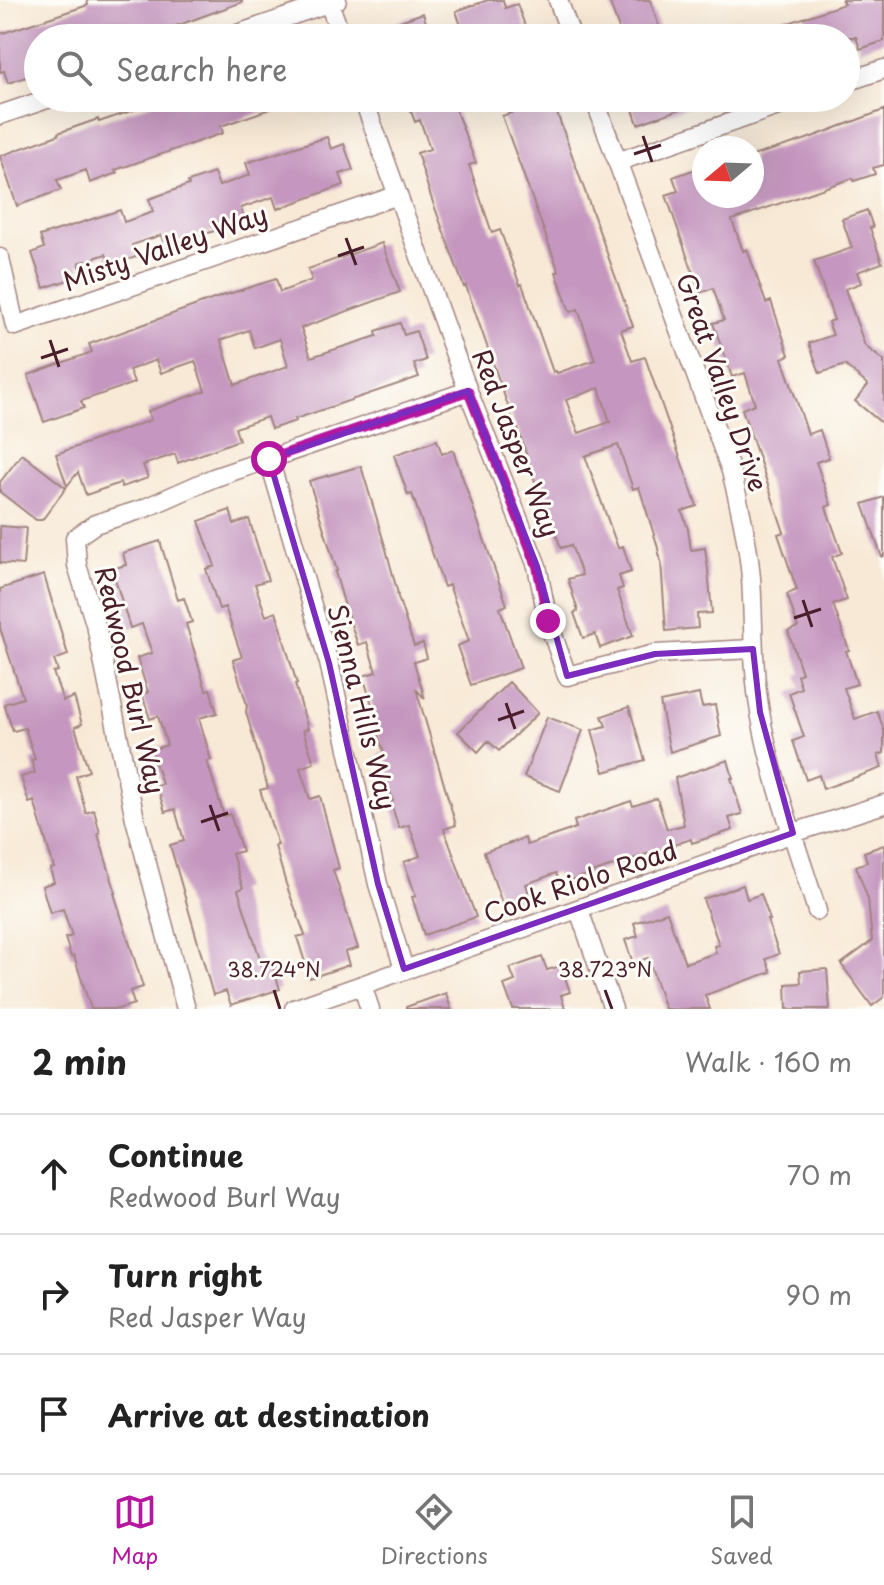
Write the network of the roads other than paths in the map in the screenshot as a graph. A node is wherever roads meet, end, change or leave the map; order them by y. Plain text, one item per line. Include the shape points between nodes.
1 (558, 0) edge
2 (333, 2) edge
3 (268, 24) edge
4 (338, 24) edge
5 (567, 24) edge
6 (884, 69) edge
7 (860, 77) edge
8 (24, 107) edge
9 (368, 112) edge
10 (599, 112) edge
11 (761, 112) edge
12 (0, 115) edge
13 (617, 162) junction
14 (398, 195) junction
15 (0, 258) edge
16 (468, 391) junction
17 (269, 459) junction
18 (753, 649) junction
19 (884, 804) edge
20 (793, 833) junction
21 (579, 910) junction
22 (817, 911) dead end
23 (404, 969) junction
24 (362, 985) junction
25 (186, 1009) edge
26 (294, 1009) edge
27 (370, 1009) edge
28 (613, 1009) edge

1 - 5 street
2 - 3 street
2 - 4 street
6 - 7 street
8 - 12 street
9 - 14 street, Red Jasper Way
10 - 13 street, Great Valley Drive
11 - 13 street
13 - 18 street, Great Valley Drive via 731,471 751,577
14 - 15 street, Misty Valley Way via 15,326
14 - 16 street, Red Jasper Way
16 - 17 street, Redwood Burl Way
16 - 18 street, Red Jasper Way via 537,566 567,676 655,654
17 - 23 street, Sienna Hills Way via 329,663 378,884
17 - 25 street, Redwood Burl Way via 95,524 75,538 135,819
18 - 20 street, Great Valley Drive via 760,712
19 - 20 street, Cook Riolo Road
20 - 21 street, Cook Riolo Road
20 - 22 street, Great Valley Drive
21 - 23 street, Cook Riolo Road
21 - 28 street
23 - 24 street, Cook Riolo Road
24 - 26 street, Cook Riolo Road
24 - 27 street

